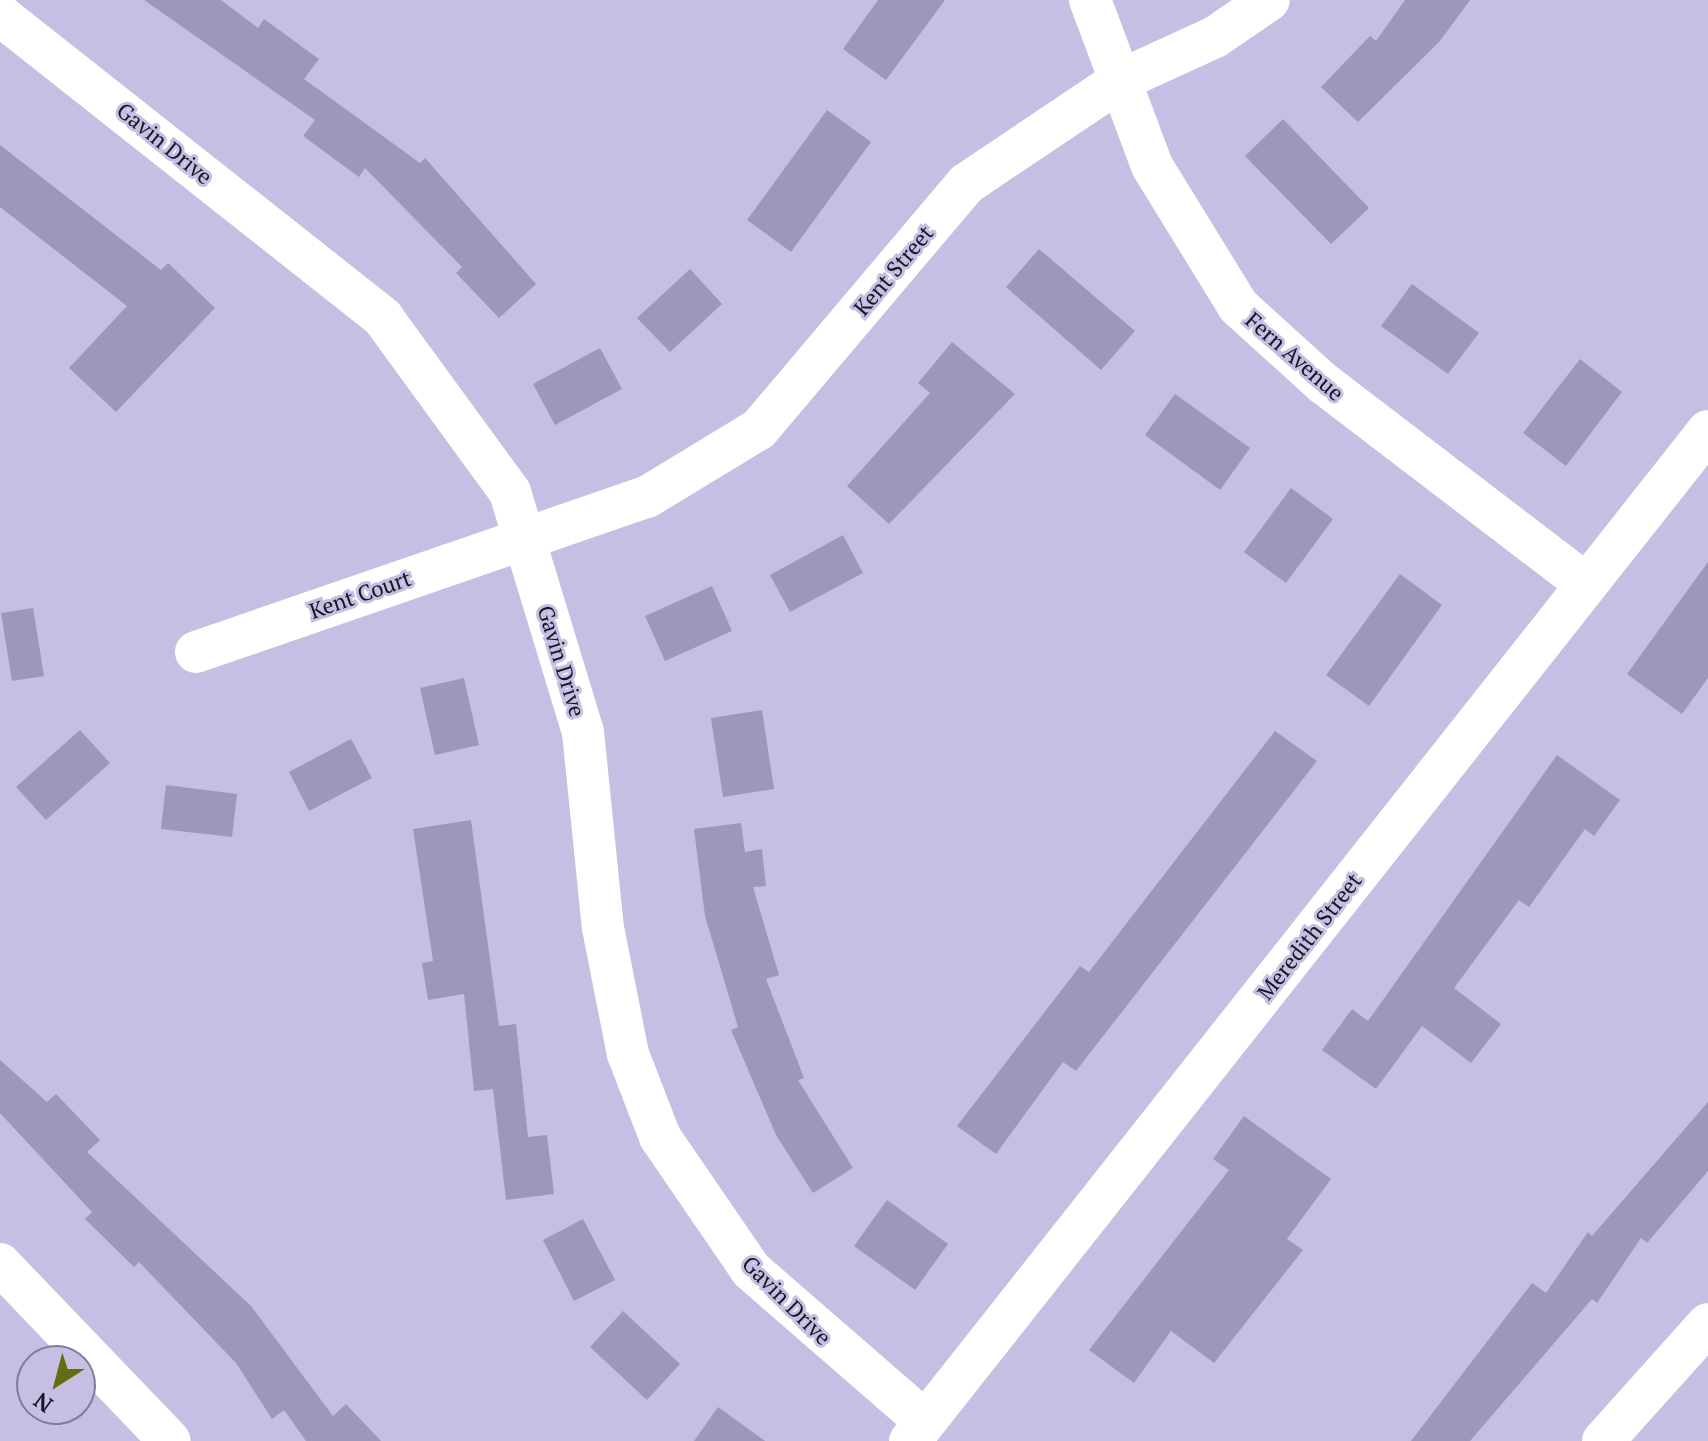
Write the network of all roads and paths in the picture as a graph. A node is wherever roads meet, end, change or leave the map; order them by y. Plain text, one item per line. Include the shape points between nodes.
1 (1090, 0) edge
2 (1269, 0) edge
3 (0, 15) edge
4 (1121, 80) junction
5 (1708, 431) edge
6 (524, 536) junction
7 (1586, 584) junction
8 (196, 652) dead end
9 (0, 1264) edge
10 (1708, 1324) edge
11 (918, 1431) edge
12 (170, 1441) edge
13 (1603, 1441) edge

1 - 4 street, Fern Avenue
2 - 4 street, Kent Street via 1215,37
3 - 6 street, Gavin Drive via 383,318 510,492
4 - 6 street, Kent Street via 966,184 759,429 647,497
4 - 7 street, Fern Avenue via 1152,166 1238,306 1323,383
5 - 7 street, Meredith Street
6 - 8 street, Kent Court
6 - 11 street, Gavin Drive via 583,732 603,928 628,1054 660,1137 751,1270
7 - 11 street, Meredith Street
9 - 12 street
10 - 13 street

